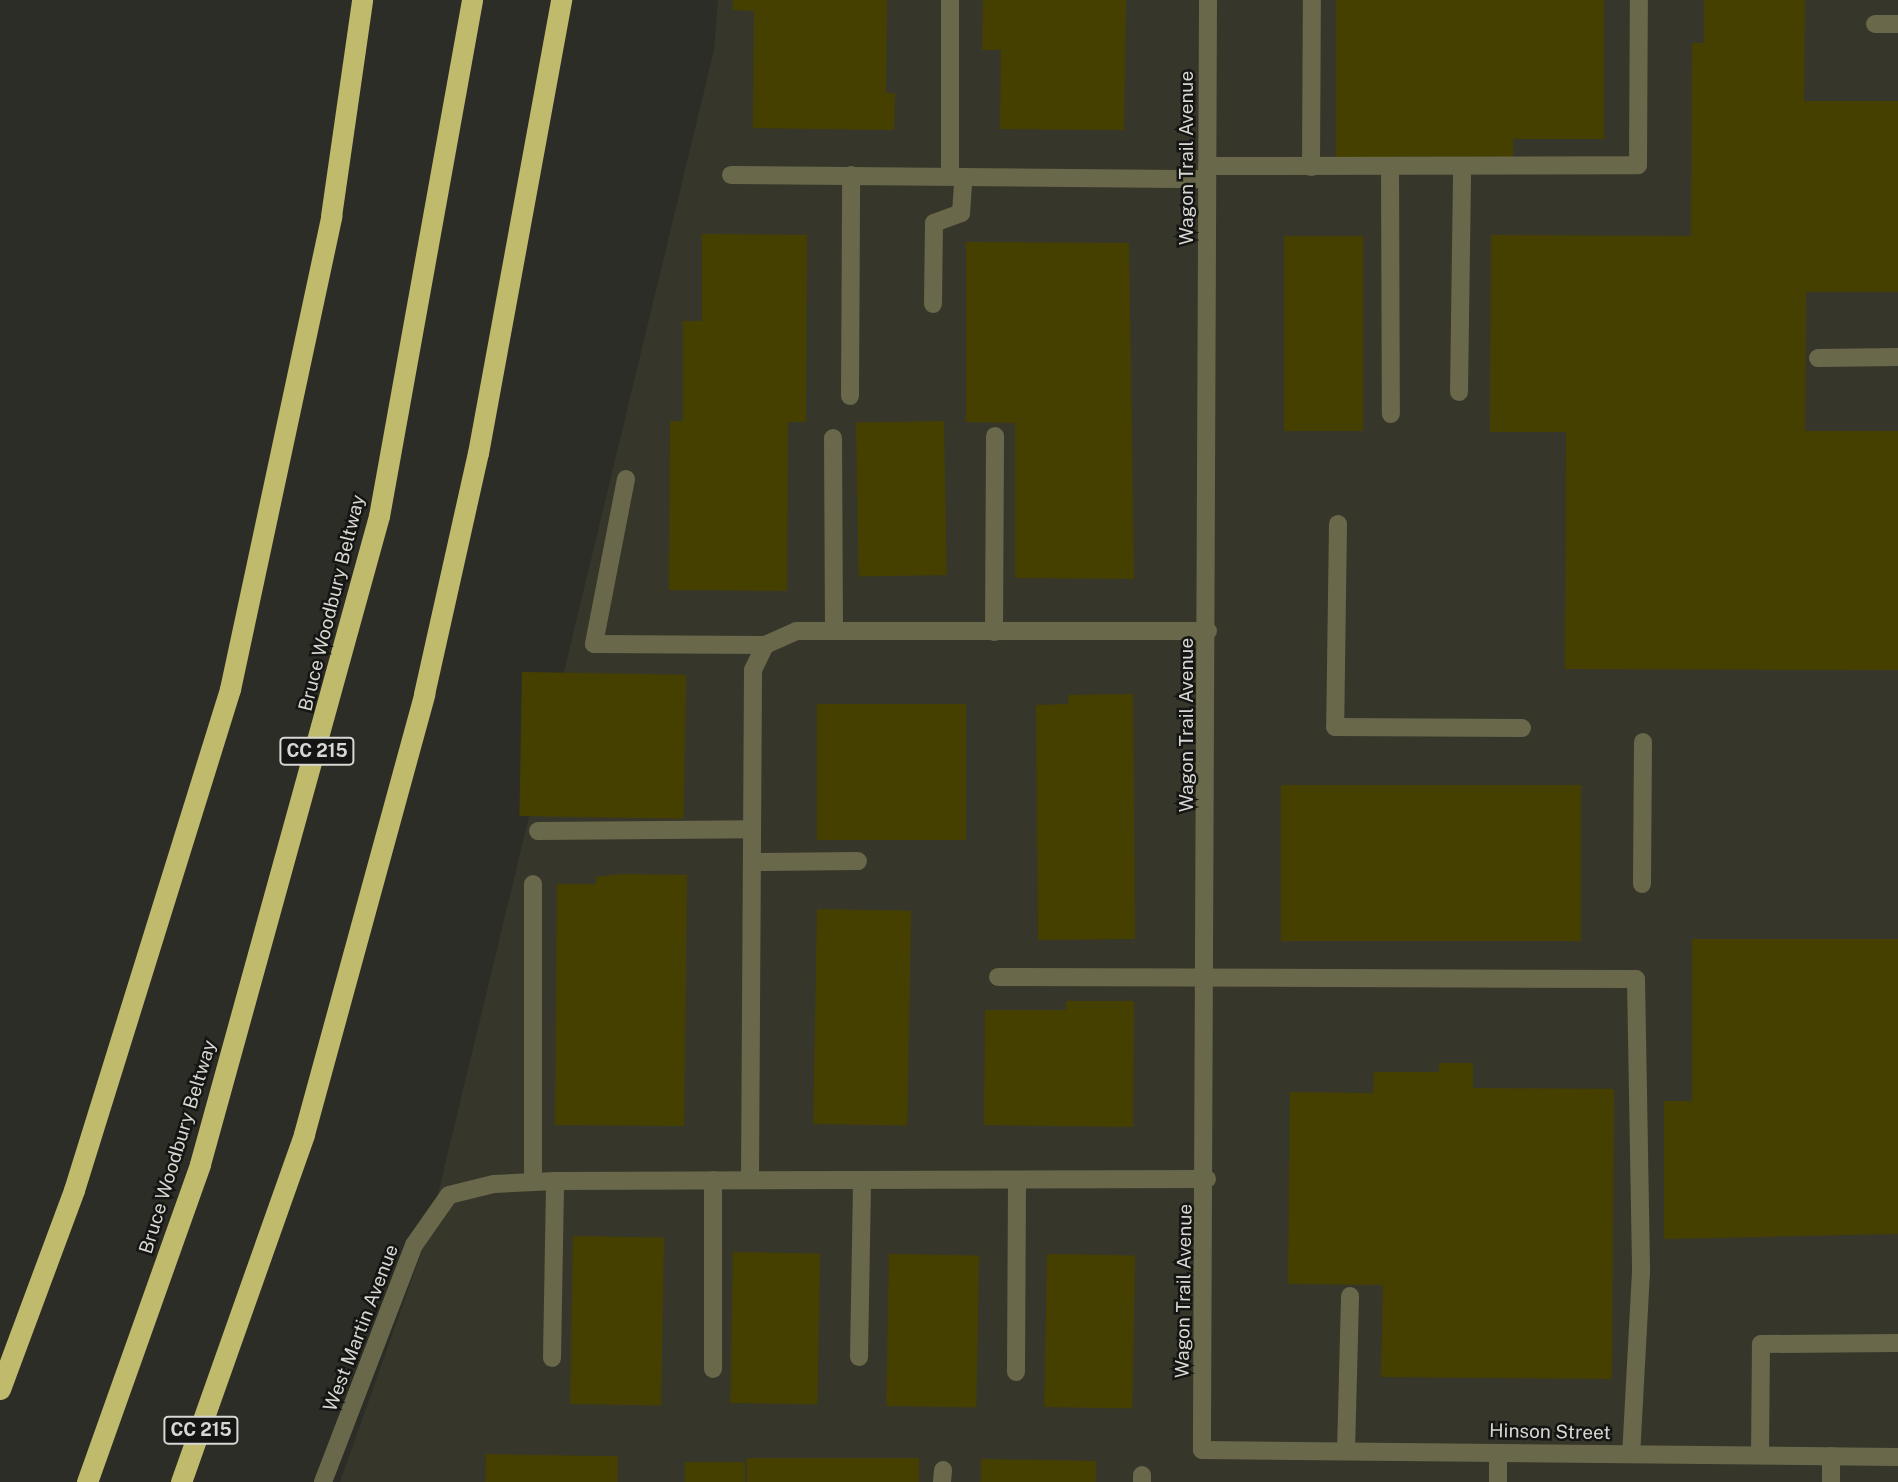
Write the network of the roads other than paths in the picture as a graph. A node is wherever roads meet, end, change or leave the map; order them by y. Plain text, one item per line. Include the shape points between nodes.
1 (362, 0) edge
2 (472, 0) edge
3 (561, 0) edge
4 (950, 0) edge
5 (1208, 0) edge
6 (1312, 0) edge
7 (1639, 0) edge
8 (1875, 24) dead end
9 (1898, 24) edge
10 (1390, 166) junction
11 (1462, 166) junction
12 (1311, 167) junction
13 (1208, 173) junction
14 (731, 175) dead end
15 (851, 175) junction
16 (957, 178) junction
17 (933, 304) dead end
18 (1898, 357) edge
19 (1818, 358) dead end
20 (1459, 392) dead end
21 (850, 396) dead end
22 (1391, 414) dead end
23 (995, 436) dead end
24 (833, 438) dead end
25 (626, 480) dead end
26 (1338, 524) dead end
27 (834, 631) junction
28 (1208, 631) junction
29 (994, 632) junction
30 (765, 645) junction
31 (1521, 728) dead end
32 (1643, 743) dead end
33 (752, 829) junction
34 (538, 831) dead end
35 (858, 861) dead end
36 (752, 862) junction
37 (533, 884) dead end
38 (1642, 884) dead end
39 (998, 977) dead end
40 (1207, 977) junction
41 (1208, 1179) junction
42 (713, 1180) junction
43 (750, 1180) junction
44 (862, 1180) junction
45 (1017, 1180) junction
46 (555, 1181) junction
47 (533, 1182) junction
48 (1350, 1296) dead end
49 (1898, 1343) edge
50 (859, 1357) dead end
51 (552, 1358) dead end
52 (713, 1369) dead end
53 (1016, 1372) dead end
54 (0, 1389) edge
55 (1202, 1450) joint
56 (1346, 1451) junction
57 (1498, 1453) junction
58 (1631, 1454) junction
59 (1759, 1455) junction
60 (1831, 1456) junction
61 (1898, 1457) edge
62 (87, 1482) edge
63 (181, 1482) edge
64 (323, 1482) edge
65 (1498, 1482) edge
66 (1831, 1482) edge

1 - 54 highway via 331,216 230,689 74,1190
2 - 62 highway, Bruce Woodbury Beltway / CC 215 via 437,221 372,542 200,1164
3 - 63 highway, CC 215 via 478,453 424,694 304,1134
4 - 16 street
5 - 13 street, Wagon Trail Avenue
6 - 12 street
7 - 11 street via 1637,165
8 - 9 street
10 - 11 street
10 - 12 street
10 - 22 street
11 - 20 street
12 - 13 street
13 - 16 street
13 - 28 street, Wagon Trail Avenue
14 - 15 street
15 - 16 street
15 - 21 street
16 - 17 street via 961,212 934,223
18 - 19 street
23 - 29 street
24 - 27 street
25 - 30 street via 594,644
26 - 31 street via 1335,727
27 - 29 street
27 - 30 street via 796,631
28 - 29 street
28 - 40 street, Wagon Trail Avenue
30 - 33 street via 753,670
32 - 38 street
33 - 34 street
33 - 36 street
35 - 36 street
36 - 43 street
37 - 47 street
39 - 40 street
40 - 41 street, Wagon Trail Avenue
40 - 58 street via 1636,979 1641,1272
41 - 45 street
41 - 55 street, Wagon Trail Avenue
42 - 43 street
42 - 46 street
42 - 52 street
43 - 44 street
44 - 45 street
44 - 50 street
45 - 53 street
46 - 47 street
46 - 51 street
47 - 64 street, West Martin Avenue via 449,1195 414,1245
48 - 56 street
49 - 59 street via 1761,1344
55 - 56 street, Hinson Street
56 - 57 street, Hinson Street
57 - 58 street, Hinson Street
57 - 65 street
58 - 59 street, Hinson Street
59 - 60 street, Hinson Street
60 - 61 street, Hinson Street
60 - 66 street

